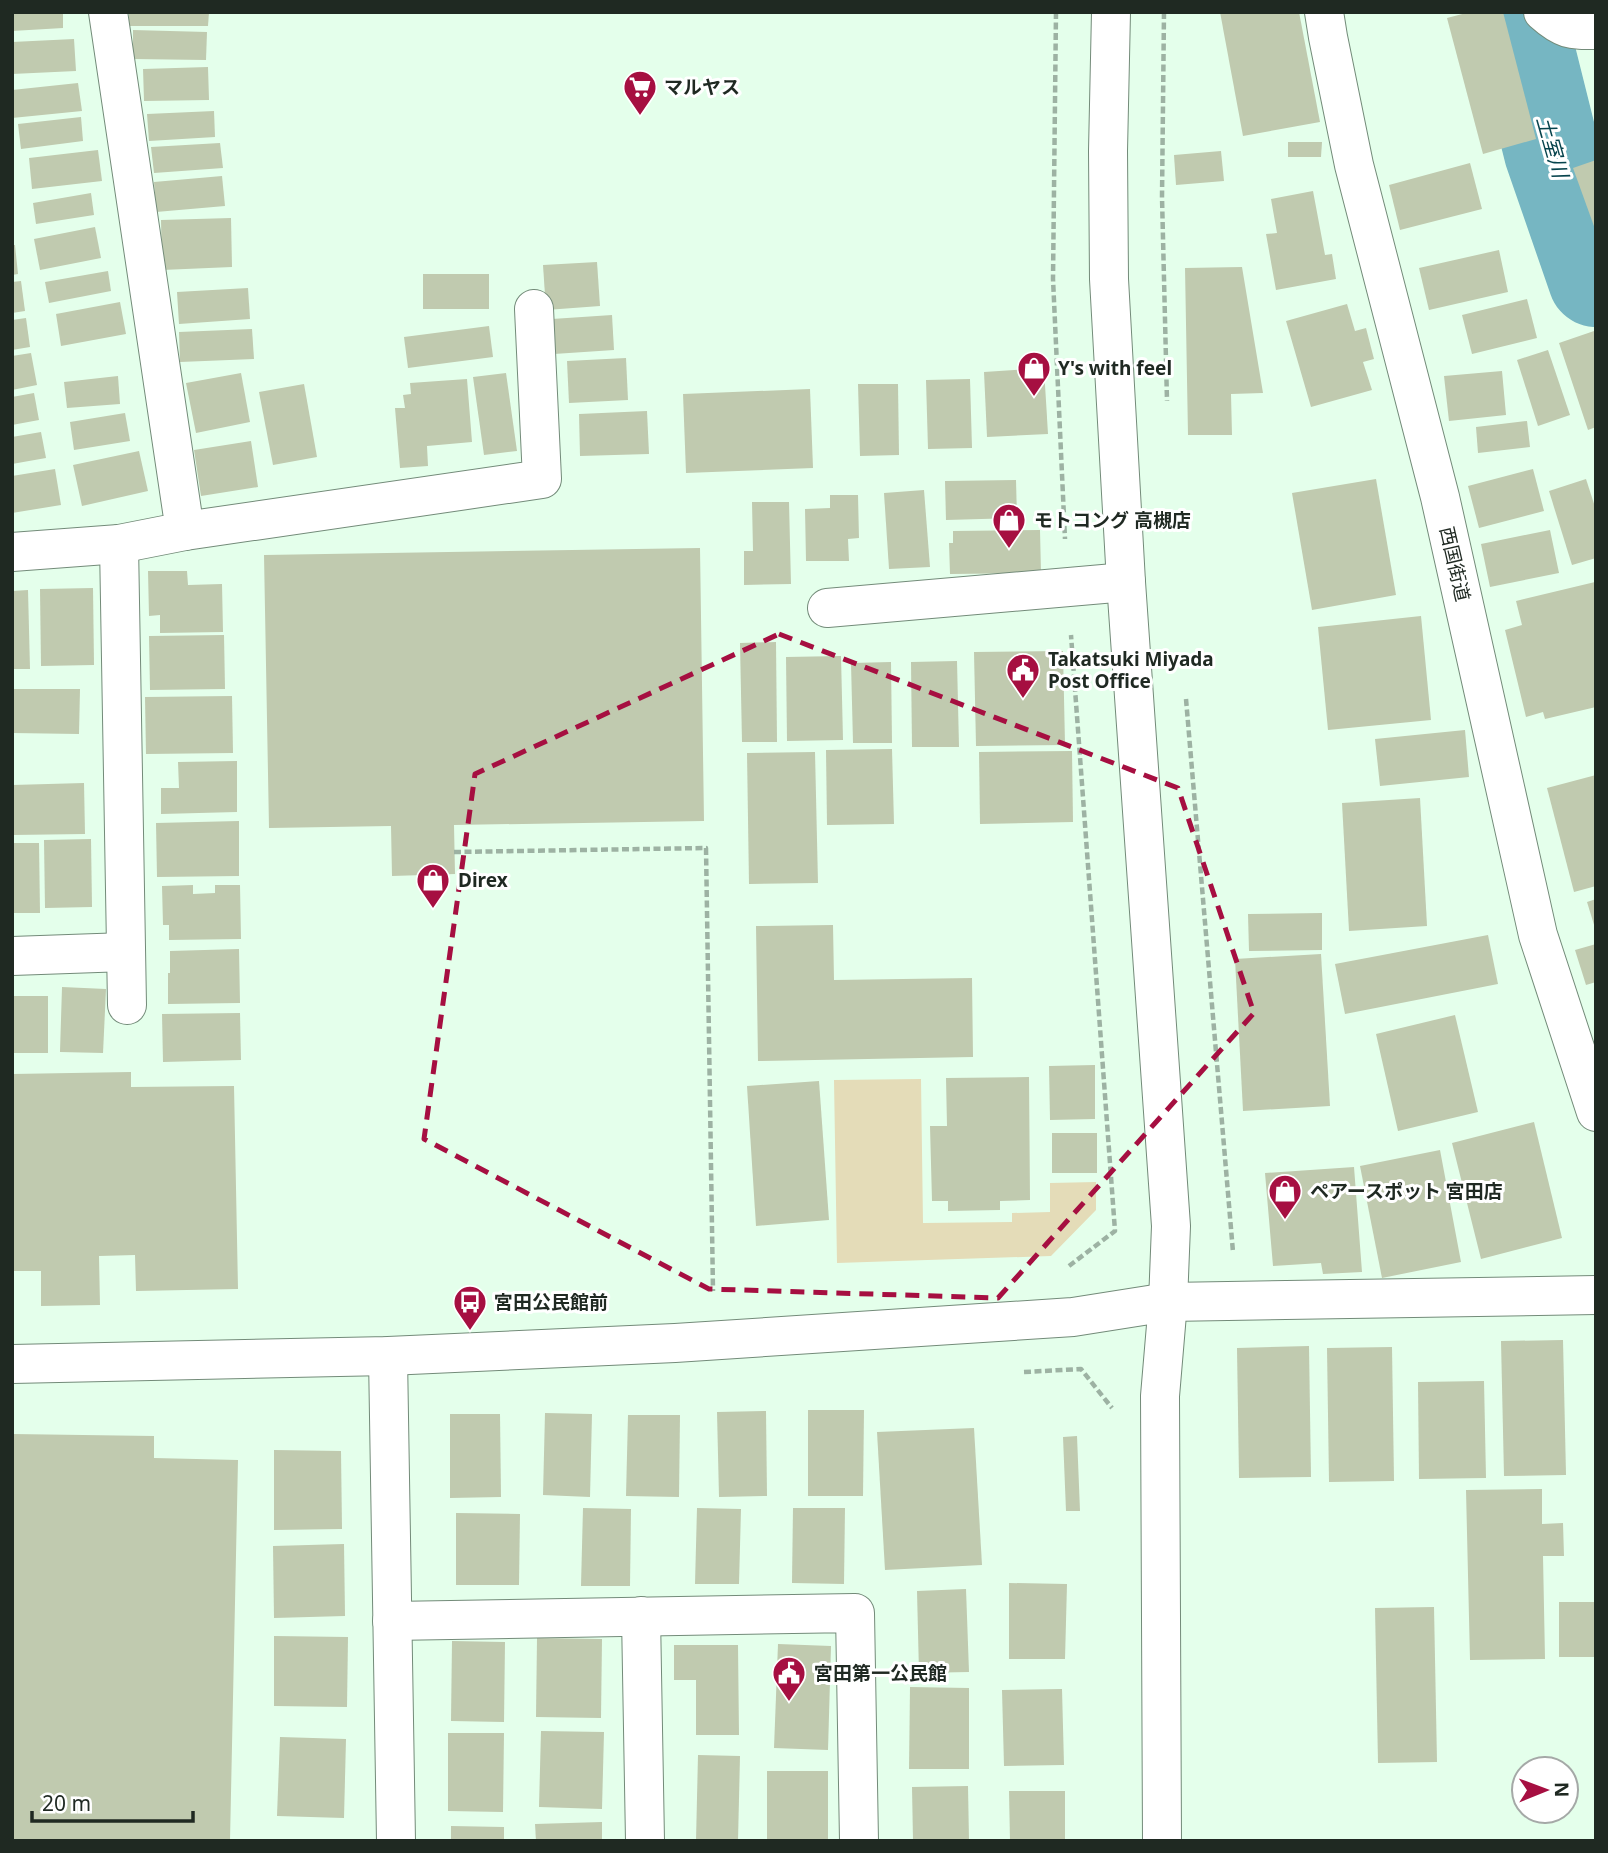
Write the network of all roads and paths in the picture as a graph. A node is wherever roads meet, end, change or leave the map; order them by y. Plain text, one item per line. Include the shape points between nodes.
1 (108, 12) edge
2 (1056, 12) edge
3 (1111, 12) edge
4 (1164, 12) edge
5 (1324, 12) edge
6 (1543, 12) edge
7 (1596, 30) edge
8 (534, 309) dead end
9 (1167, 401) dead end
10 (185, 531) junction
11 (119, 544) junction
12 (12, 552) edge
13 (1126, 582) junction
14 (1067, 588) junction
15 (827, 608) dead end
16 (1185, 686) dead end
17 (454, 852) dead end
18 (126, 952) junction
19 (12, 956) edge
20 (127, 1004) dead end
21 (1596, 1112) edge
22 (1234, 1264) dead end
23 (1056, 1267) dead end
24 (700, 1292) dead end
25 (1596, 1295) edge
26 (1168, 1302) junction
27 (388, 1356) junction
28 (12, 1364) edge
29 (641, 1616) junction
30 (393, 1621) junction
31 (396, 1841) edge
32 (645, 1841) edge
33 (859, 1841) edge
34 (1162, 1841) edge

1 - 10 street
2 - 14 path via 1053,279
3 - 13 street via 1109,278
4 - 9 path
5 - 21 street, 西国街道 via 1354,165 1440,497 1538,935
6 - 7 street via 1572,30
8 - 10 street via 542,479
10 - 11 street
11 - 12 street
11 - 18 street
13 - 14 street
13 - 26 street via 1171,1226
14 - 15 street
14 - 23 path via 1115,1231 1070,1266
16 - 22 path
17 - 24 path via 706,848 713,1291
18 - 19 street
18 - 20 street
25 - 26 street
26 - 27 street via 1073,1317
26 - 34 street via 1160,1396
27 - 28 street
27 - 30 street
29 - 30 street
29 - 32 street
29 - 33 street via 855,1613
30 - 31 street

